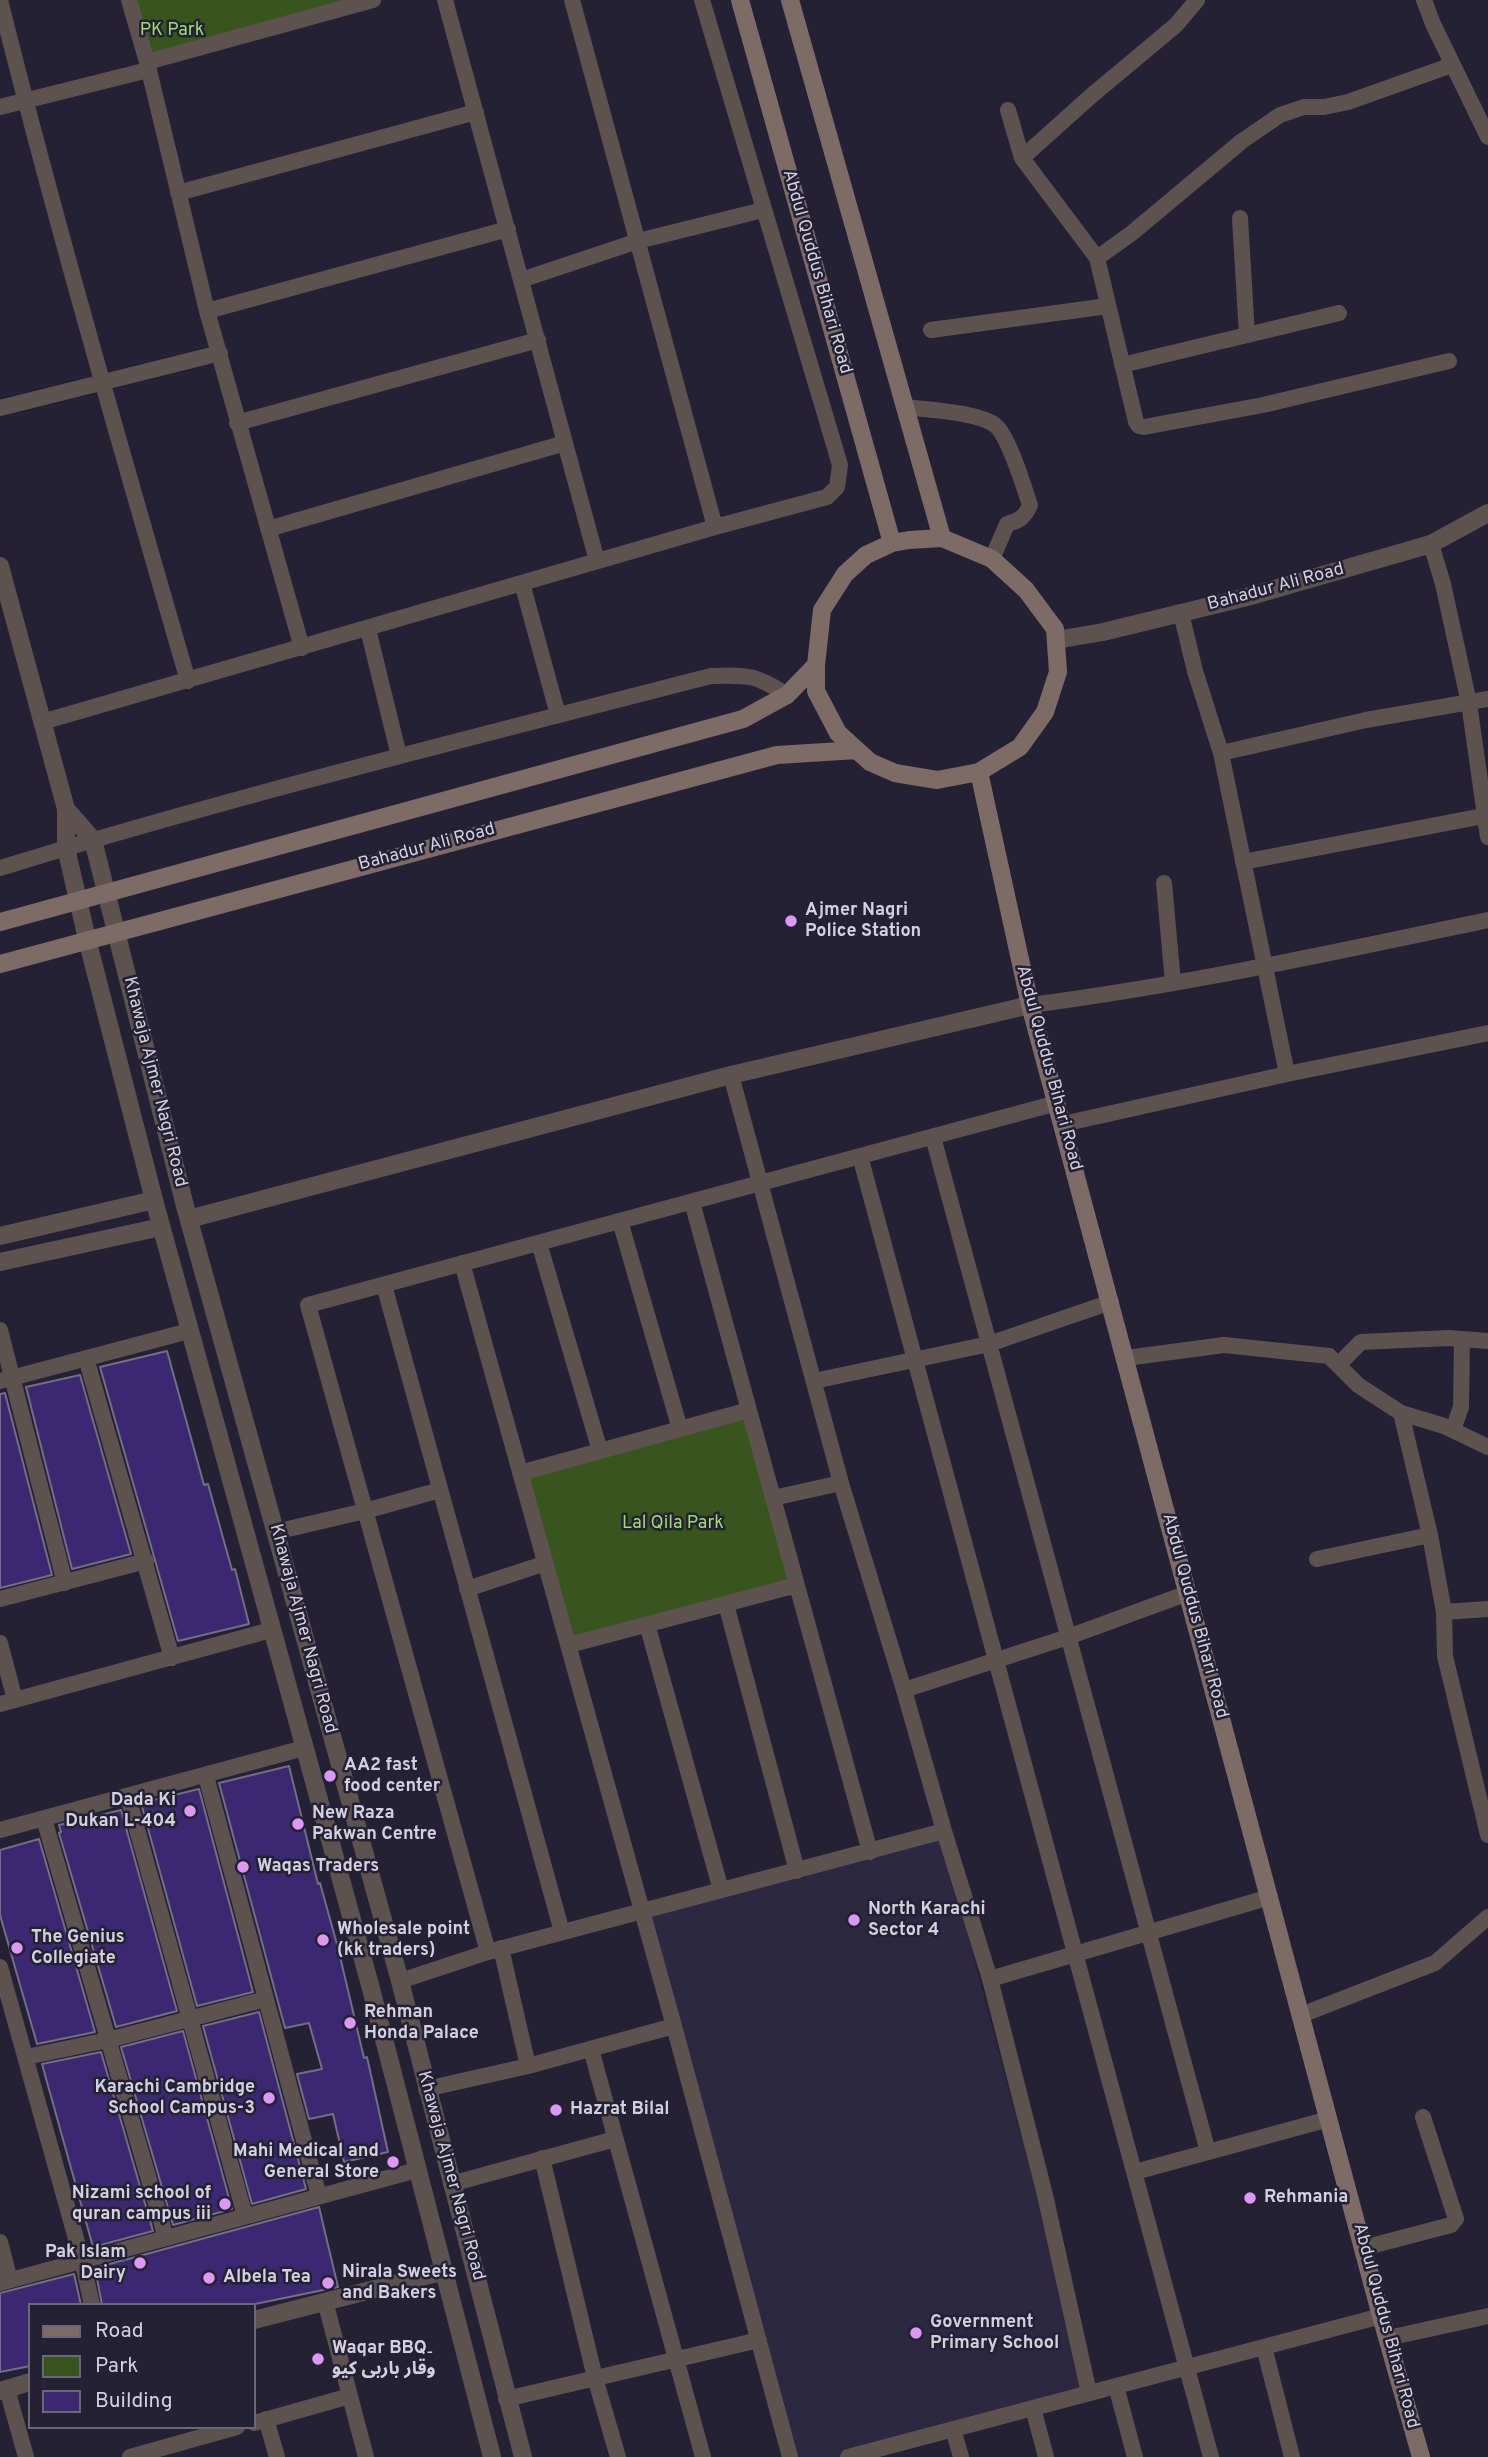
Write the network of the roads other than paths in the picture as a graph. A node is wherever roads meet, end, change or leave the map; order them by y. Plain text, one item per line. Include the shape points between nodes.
1 (0, 0) edge
2 (129, 0) edge
3 (373, 0) edge
4 (445, 0) edge
5 (572, 0) edge
6 (702, 0) edge
7 (740, 0) edge
8 (790, 0) edge
9 (1197, 0) edge
10 (1424, 0) edge
11 (1452, 65) junction
12 (148, 66) junction
13 (25, 101) junction
14 (0, 107) edge
15 (1008, 110) dead end
16 (476, 112) junction
17 (1488, 137) edge
18 (1022, 158) junction
19 (178, 193) junction
20 (763, 210) junction
21 (1240, 218) dead end
22 (508, 229) junction
23 (638, 241) junction
24 (1097, 258) junction
25 (522, 280) junction
26 (1108, 306) junction
27 (207, 310) junction
28 (1339, 313) dead end
29 (931, 330) dead end
30 (1247, 335) junction
31 (538, 340) junction
32 (220, 353) junction
33 (1449, 361) dead end
34 (1122, 365) junction
35 (102, 382) junction
36 (905, 407) junction
37 (0, 408) edge
38 (237, 423) junction
39 (565, 443) junction
40 (1488, 513) edge
41 (715, 527) junction
42 (268, 529) junction
43 (942, 538) junction
44 (892, 543) junction
45 (1431, 544) junction
46 (992, 559) junction
47 (597, 561) junction
48 (0, 566) edge
49 (522, 583) junction
50 (1181, 613) junction
51 (368, 629) junction
52 (1056, 640) junction
53 (302, 648) junction
54 (816, 665) junction
55 (188, 681) junction
56 (787, 695) junction
57 (1488, 699) edge
58 (1469, 703) junction
59 (558, 715) junction
60 (42, 722) junction
61 (857, 750) junction
62 (1221, 753) junction
63 (399, 756) junction
64 (979, 772) junction
65 (66, 809) junction
66 (1486, 816) edge
67 (1488, 837) edge
68 (93, 840) junction
69 (66, 848) junction
70 (1243, 862) junction
71 (0, 868) edge
72 (1164, 883) dead end
73 (106, 892) junction
74 (78, 900) junction
75 (1488, 920) edge
76 (0, 922) edge
77 (116, 932) junction
78 (87, 939) junction
79 (0, 964) edge
80 (1264, 967) junction
81 (1173, 983) junction
82 (1030, 1005) junction
83 (1488, 1033) edge
84 (731, 1074) junction
85 (1287, 1074) junction
86 (1057, 1103) junction
87 (1063, 1124) junction
88 (933, 1137) junction
89 (860, 1156) junction
90 (760, 1184) junction
91 (154, 1200) junction
92 (692, 1202) junction
93 (189, 1219) junction
94 (620, 1221) junction
95 (161, 1227) junction
96 (0, 1236) edge
97 (539, 1243) junction
98 (0, 1262) edge
99 (462, 1264) junction
100 (384, 1284) junction
101 (1111, 1302) junction
102 (0, 1330) edge
103 (189, 1331) junction
104 (1462, 1339) junction
105 (1488, 1341) edge
106 (989, 1344) junction
107 (86, 1358) junction
108 (1126, 1358) junction
109 (915, 1359) junction
110 (1338, 1365) junction
111 (7, 1379) edge
112 (814, 1381) junction
113 (749, 1410) junction
114 (1401, 1413) junction
115 (680, 1429) junction
116 (1453, 1430) junction
117 (1488, 1447) edge
118 (600, 1451) junction
119 (520, 1473) junction
120 (841, 1483) junction
121 (440, 1490) junction
122 (773, 1498) junction
123 (365, 1511) junction
124 (275, 1532) junction
125 (1430, 1535) junction
126 (1317, 1559) dead end
127 (146, 1561) junction
128 (546, 1563) junction
129 (65, 1583) junction
130 (797, 1585) junction
131 (467, 1589) junction
132 (1188, 1593) junction
133 (0, 1599) edge
134 (726, 1604) junction
135 (1488, 1609) edge
136 (1444, 1612) junction
137 (647, 1625) junction
138 (271, 1630) junction
139 (1068, 1637) junction
140 (0, 1643) edge
141 (569, 1645) junction
142 (172, 1658) junction
143 (997, 1661) junction
144 (904, 1690) junction
145 (7, 1702) edge
146 (304, 1748) junction
147 (205, 1776) junction
148 (128, 1797) junction
149 (44, 1819) junction
150 (0, 1830) edge
151 (944, 1832) junction
152 (1488, 1835) edge
153 (870, 1852) junction
154 (797, 1871) junction
155 (721, 1890) junction
156 (1269, 1897) junction
157 (642, 1910) junction
158 (1488, 1917) edge
159 (562, 1932) junction
160 (1148, 1932) junction
161 (494, 1950) junction
162 (1076, 1953) junction
163 (0, 1967) edge
164 (990, 1979) junction
165 (400, 1981) junction
166 (266, 1999) junction
167 (1301, 2015) junction
168 (190, 2020) junction
169 (674, 2026) junction
170 (108, 2040) junction
171 (591, 2049) junction
172 (26, 2057) junction
173 (528, 2066) junction
174 (426, 2089) junction
175 (1423, 2117) dead end
176 (434, 2118) junction
177 (1329, 2119) junction
178 (406, 2126) junction
179 (615, 2139) junction
180 (1208, 2152) junction
181 (542, 2158) junction
182 (417, 2170) junction
183 (1135, 2172) junction
184 (451, 2184) junction
185 (319, 2196) junction
186 (245, 2216) junction
187 (166, 2238) junction
188 (0, 2242) edge
189 (1363, 2248) junction
190 (82, 2260) junction
191 (445, 2272) junction
192 (5, 2281) edge
193 (325, 2301) junction
194 (93, 2303) edge
195 (1381, 2316) junction
196 (1488, 2316) edge
197 (256, 2319) edge
198 (492, 2338) junction
199 (1388, 2338) junction
200 (759, 2340) junction
201 (463, 2347) junction
202 (1264, 2347) junction
203 (676, 2359) junction
204 (1188, 2367) junction
205 (595, 2378) junction
206 (28, 2383) edge
207 (1116, 2386) junction
208 (4, 2390) edge
209 (1090, 2392) junction
210 (350, 2396) junction
211 (506, 2399) junction
212 (1033, 2408) junction
213 (260, 2421) edge
214 (230, 2429) edge
215 (953, 2429) junction
216 (191, 2440) junction
217 (878, 2453) edge
218 (26, 2457) edge
219 (130, 2457) edge
220 (196, 2457) edge
221 (277, 2457) edge
222 (366, 2457) edge
223 (492, 2457) edge
224 (523, 2457) edge
225 (618, 2457) edge
226 (703, 2457) edge
227 (790, 2457) edge
228 (848, 2457) edge
229 (961, 2457) edge
230 (1046, 2457) edge
231 (1135, 2457) edge
232 (1211, 2457) edge
233 (1292, 2457) edge
234 (1421, 2457) edge

1 - 13 street
2 - 12 street
3 - 12 street
4 - 16 street
5 - 23 street
6 - 20 street
7 - 44 main road, Abdul Quddus Bihari Road
8 - 36 main road
9 - 18 street via 1176,25
10 - 11 street
11 - 17 street
11 - 24 street via 1348,102 1280,115
12 - 13 street
12 - 19 street
13 - 14 street
13 - 35 street
15 - 18 street
16 - 19 street
16 - 22 street
18 - 24 street
19 - 27 street
20 - 23 street
20 - 41 street via 840,474 837,487 827,497
21 - 30 street
22 - 25 street
22 - 27 street
23 - 25 street
23 - 41 street
24 - 26 street
25 - 31 street
26 - 29 street
26 - 34 street
27 - 32 street
28 - 30 street
30 - 34 street
31 - 38 street
31 - 39 street
32 - 35 street
32 - 38 street
33 - 34 street via 1264,405 1144,427 1136,422
35 - 37 street
35 - 55 street
36 - 43 main road
36 - 46 street via 967,415 995,425 1001,432 1030,505 1026,515 1007,524
38 - 42 street
39 - 42 street
39 - 47 street
40 - 45 street, Bahadur Ali Road
41 - 47 street
42 - 53 street
43 - 44 main road
43 - 46 main road
44 - 54 main road via 866,555 845,574 822,610
45 - 50 street, Bahadur Ali Road
45 - 58 street
46 - 52 main road via 1026,590 1055,629
47 - 49 street
48 - 60 street, Khawaja Ajmer Nagri Road
49 - 51 street
49 - 59 street
50 - 52 street, Bahadur Ali Road
50 - 62 street
51 - 53 street
51 - 63 street
52 - 64 main road via 1058,672 1045,712 1020,747
53 - 55 street
54 - 56 main road
54 - 61 main road via 816,691 838,733
55 - 60 street
56 - 59 street via 761,678 711,676
56 - 73 main road via 743,719
57 - 58 street
58 - 62 street via 1366,720
58 - 66 street
59 - 63 street
60 - 65 street, Khawaja Ajmer Nagri Road
61 - 64 main road via 895,774 937,780
61 - 77 main road, Bahadur Ali Road via 777,755
62 - 70 street
63 - 68 street
64 - 82 main road, Abdul Quddus Bihari Road
65 - 68 street, Khawaja Ajmer Nagri Road
65 - 69 street, Khawaja Ajmer Nagri Road
66 - 67 street
66 - 70 street
68 - 69 street
68 - 73 street, Khawaja Ajmer Nagri Road
69 - 71 street
69 - 74 street, Khawaja Ajmer Nagri Road
70 - 80 street
72 - 81 street
73 - 74 main road
73 - 77 street, Khawaja Ajmer Nagri Road
74 - 76 main road
74 - 78 street, Khawaja Ajmer Nagri Road
75 - 80 street
77 - 78 main road, Bahadur Ali Road
77 - 93 street, Khawaja Ajmer Nagri Road
78 - 79 main road, Bahadur Ali Road
78 - 91 street, Khawaja Ajmer Nagri Road
80 - 81 street
80 - 85 street
81 - 82 street
82 - 84 street
82 - 86 main road, Abdul Quddus Bihari Road
83 - 85 street
84 - 90 street
84 - 93 street
85 - 87 street
86 - 87 main road, Abdul Quddus Bihari Road
86 - 88 street
87 - 101 main road, Abdul Quddus Bihari Road
88 - 89 street
88 - 106 street
89 - 90 street
89 - 109 street
90 - 92 street
90 - 112 street
91 - 95 street, Khawaja Ajmer Nagri Road
91 - 96 street
92 - 94 street
92 - 113 street
93 - 124 street, Khawaja Ajmer Nagri Road
94 - 97 street
94 - 115 street
95 - 98 street
95 - 103 street, Khawaja Ajmer Nagri Road
97 - 99 street
97 - 118 street
99 - 100 street
99 - 119 street
100 - 121 street
100 - 123 street via 308,1305
101 - 106 street
101 - 108 main road, Abdul Quddus Bihari Road
102 - 111 street
103 - 107 street
103 - 138 street, Khawaja Ajmer Nagri Road
104 - 105 street
104 - 110 street via 1361,1342
104 - 116 street via 1461,1407
106 - 109 street
106 - 139 street
107 - 111 street
107 - 127 street
108 - 110 street via 1224,1345 1329,1356
108 - 132 main road, Abdul Quddus Bihari Road
109 - 112 street
109 - 143 street
110 - 114 street via 1358,1385
111 - 129 street
112 - 120 street
113 - 115 street
113 - 122 street
114 - 116 street
114 - 125 street
115 - 118 street
116 - 117 street
118 - 119 street
119 - 128 street
120 - 122 street
120 - 144 street
121 - 123 street
121 - 131 street
122 - 130 street
123 - 124 street
123 - 161 street
124 - 165 street, Khawaja Ajmer Nagri Road
125 - 126 street
125 - 136 street
127 - 129 street
127 - 142 street
128 - 131 street
128 - 141 street
129 - 133 street
130 - 134 street
130 - 153 street
131 - 159 street
132 - 139 street
132 - 156 main road, Abdul Quddus Bihari Road
134 - 137 street
134 - 154 street
135 - 136 street
136 - 152 street via 1445,1656
137 - 141 street
137 - 155 street
138 - 142 street
138 - 146 street, Khawaja Ajmer Nagri Road
139 - 143 street
139 - 160 street
140 - 145 street
141 - 157 street
142 - 145 street
143 - 144 street
143 - 162 street
144 - 151 street
146 - 147 street
146 - 178 street, Khawaja Ajmer Nagri Road
147 - 148 street
147 - 166 street
148 - 149 street
148 - 168 street
149 - 150 street
149 - 170 street
151 - 153 street
151 - 164 street
153 - 154 street
154 - 155 street
155 - 157 street
156 - 160 street
156 - 167 main road, Abdul Quddus Bihari Road
157 - 159 street
157 - 169 street
158 - 167 street via 1435,1963
159 - 161 street
160 - 162 street
160 - 180 street
161 - 165 street
161 - 173 street
162 - 164 street
162 - 183 street
163 - 172 street
164 - 209 street
165 - 174 street, Khawaja Ajmer Nagri Road
166 - 168 street
166 - 185 street
167 - 177 main road, Abdul Quddus Bihari Road
168 - 170 street
168 - 186 street
169 - 171 street
169 - 200 street
170 - 172 street
170 - 187 street
171 - 173 street
171 - 179 street
172 - 190 street
173 - 174 street
174 - 176 street, Khawaja Ajmer Nagri Road
175 - 189 street via 1456,2220
176 - 178 street
176 - 184 street, Khawaja Ajmer Nagri Road
177 - 180 street
177 - 189 main road, Abdul Quddus Bihari Road
178 - 182 street, Khawaja Ajmer Nagri Road
179 - 181 street
179 - 203 street
180 - 183 street
181 - 184 street
181 - 205 street
182 - 185 street
182 - 191 street, Khawaja Ajmer Nagri Road
183 - 204 street
184 - 198 street, Khawaja Ajmer Nagri Road
185 - 186 street
186 - 187 street
187 - 190 street
188 - 192 street
189 - 195 main road, Abdul Quddus Bihari Road
190 - 192 street
190 - 194 street
191 - 193 street
191 - 201 street, Khawaja Ajmer Nagri Road
193 - 197 street
193 - 210 street
195 - 199 main road, Abdul Quddus Bihari Road
195 - 202 street
196 - 199 street
198 - 201 street
198 - 211 street, Khawaja Ajmer Nagri Road
199 - 234 main road, Abdul Quddus Bihari Road
200 - 203 street
200 - 227 street
201 - 223 street, Khawaja Ajmer Nagri Road
202 - 204 street
202 - 233 street
203 - 205 street
203 - 226 street
204 - 207 street
204 - 232 street
205 - 211 street
205 - 225 street
206 - 208 street
207 - 209 street
207 - 231 street
208 - 218 street
209 - 212 street
210 - 213 street
210 - 222 street
211 - 224 street, Khawaja Ajmer Nagri Road
212 - 215 street
212 - 230 street
213 - 221 street
214 - 216 street
215 - 217 street
215 - 229 street
216 - 219 street
216 - 220 street
217 - 228 street

